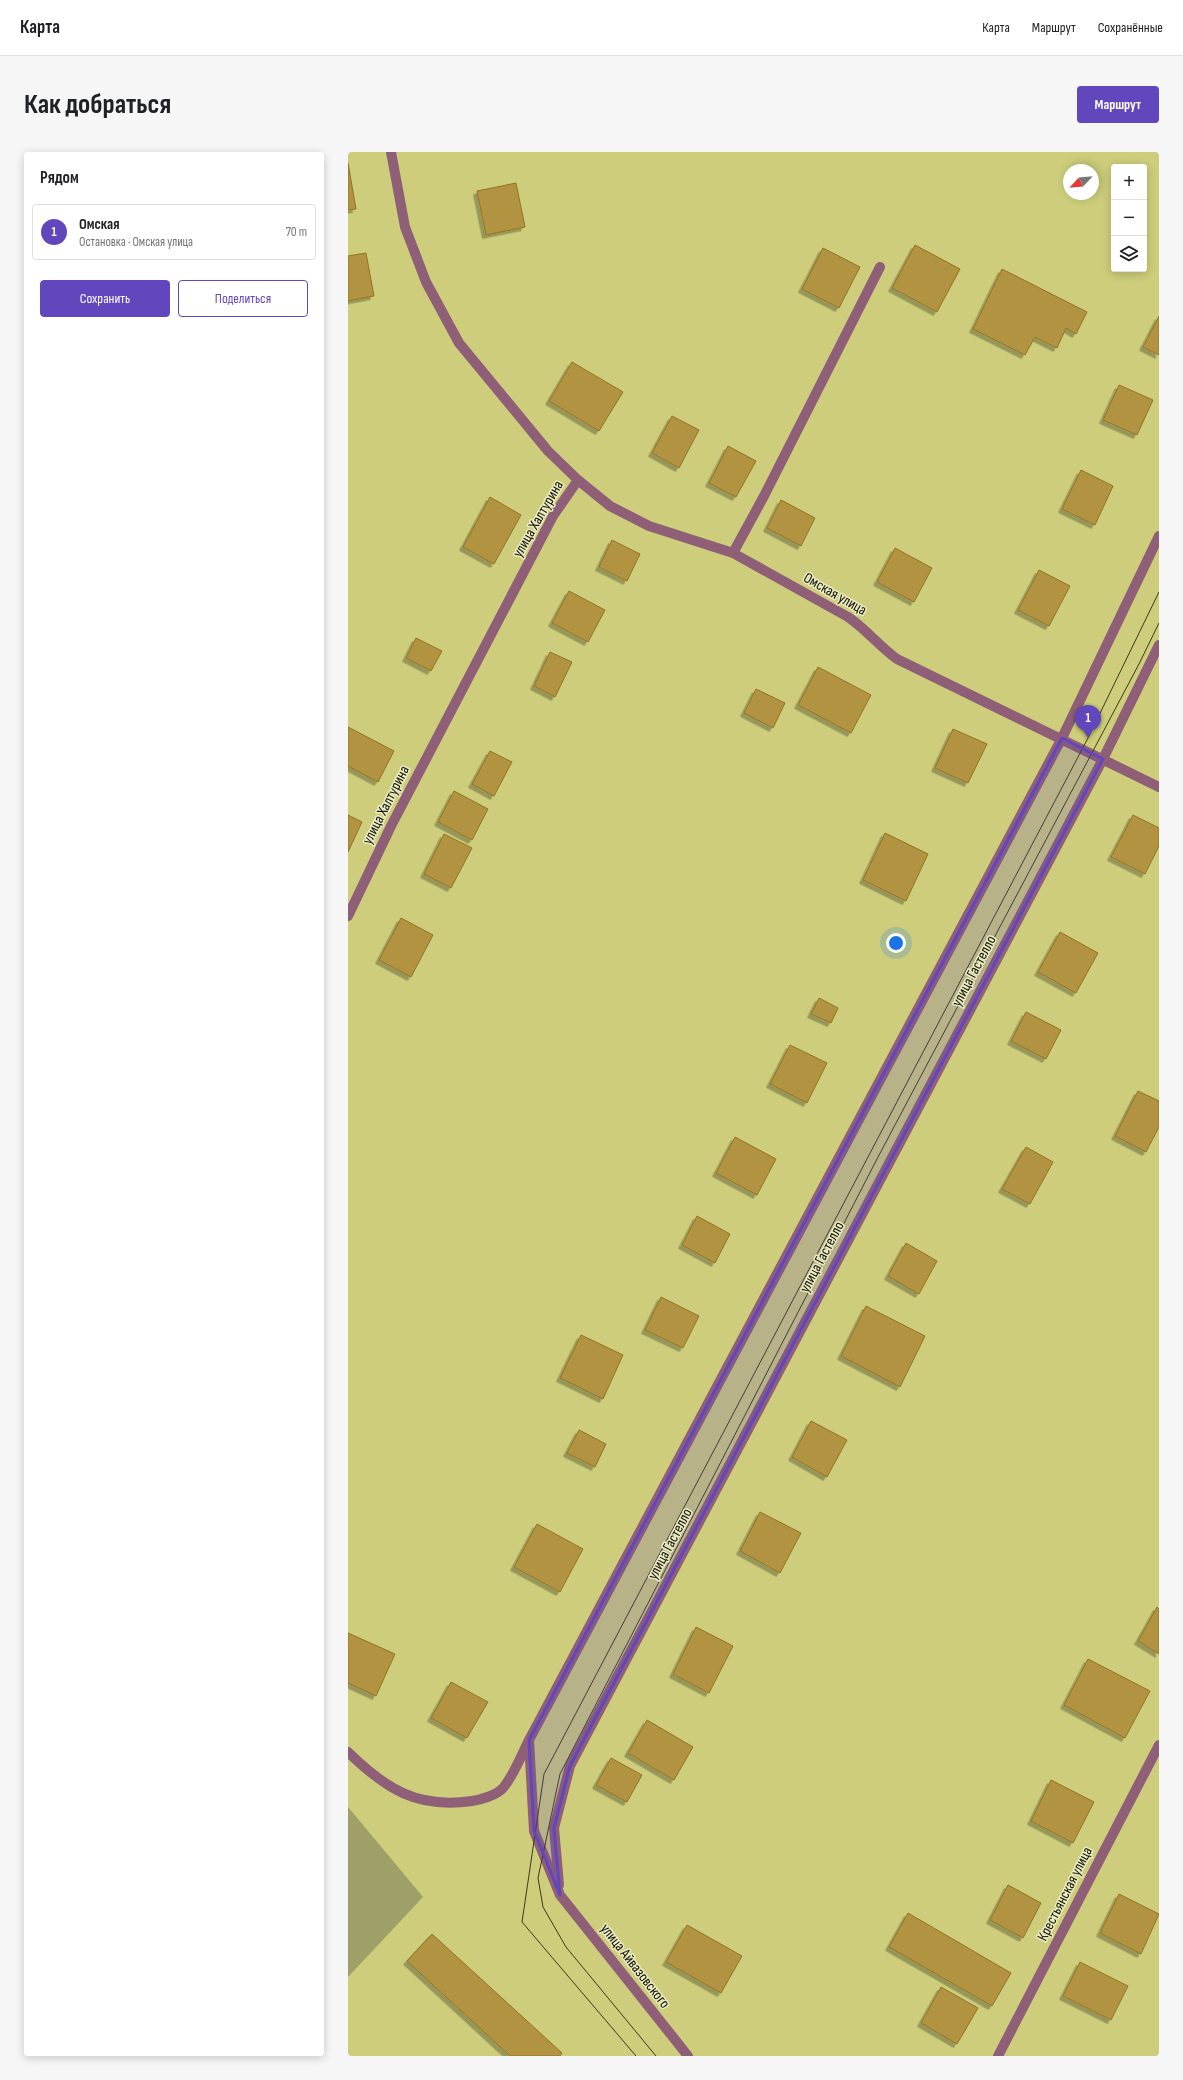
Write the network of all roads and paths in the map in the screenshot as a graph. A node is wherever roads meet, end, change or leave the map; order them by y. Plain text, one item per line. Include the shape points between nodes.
1 (391, 152) edge
2 (880, 266) dead end
3 (578, 480) junction
4 (1159, 536) edge
5 (733, 553) junction
6 (1159, 645) edge
7 (1062, 738) junction
8 (1103, 759) junction
9 (1159, 787) edge
10 (348, 916) edge
11 (529, 1740) junction
12 (1159, 1745) edge
13 (348, 1752) edge
14 (560, 1895) junction
15 (688, 2056) edge
16 (998, 2056) edge

1 - 3 street, улица Халтурина via 406,227 426,282 459,343 548,451
2 - 5 street
3 - 5 street, Омская улица via 610,506 650,526
3 - 10 street, улица Халтурина via 553,516
4 - 7 street
5 - 7 street, Омская улица via 848,617 897,659
6 - 8 street, улица Гастелло
7 - 8 street, Омская улица
7 - 11 street
8 - 9 street, Омская улица
8 - 14 street, улица Гастелло via 570,1766 554,1828
11 - 13 street via 502,1790 478,1800 455,1804 423,1801 390,1788
11 - 14 street, улица Айвазовского via 534,1831
12 - 16 street, Крестьянская улица
14 - 15 street, улица Айвазовского

